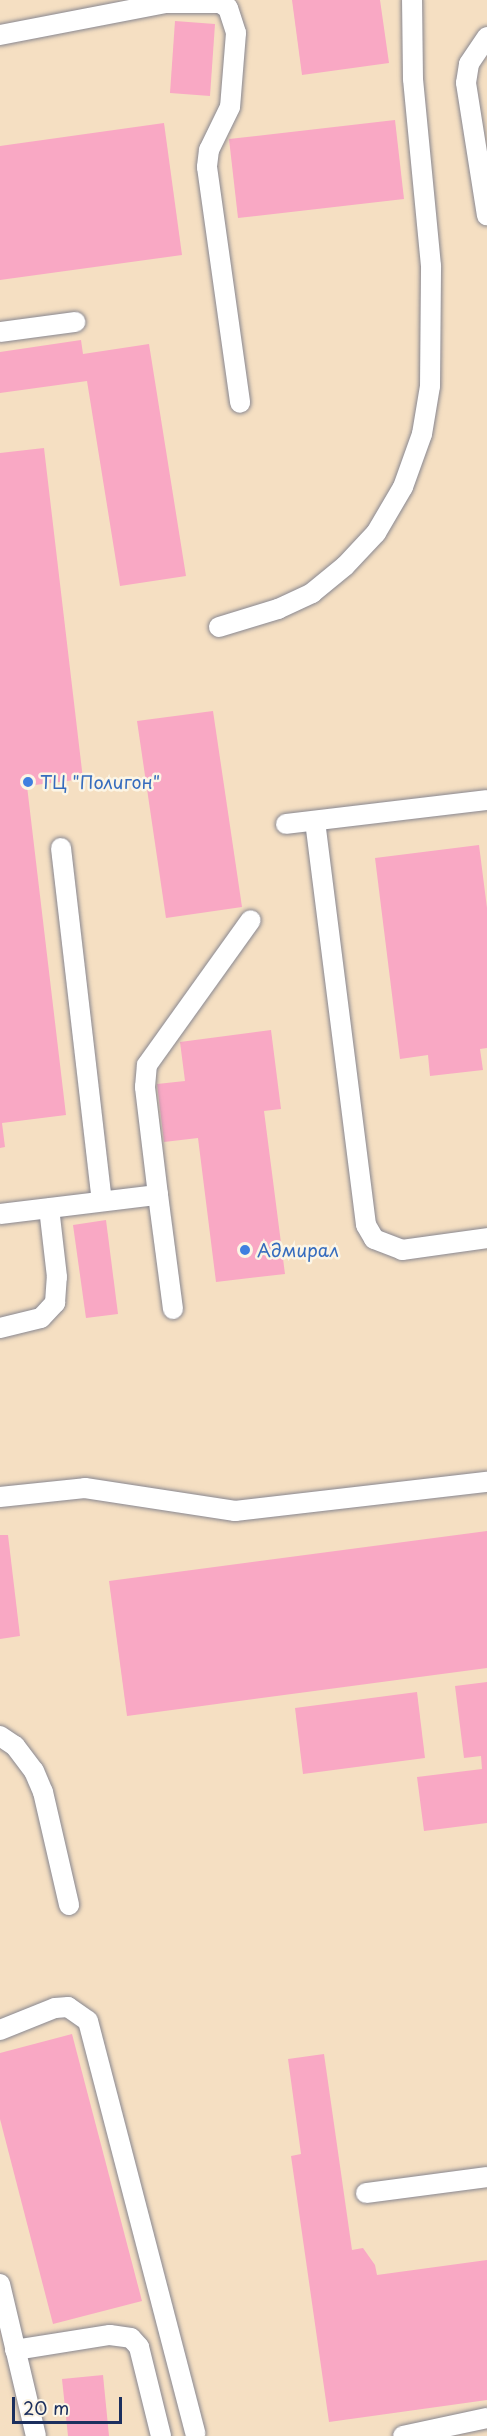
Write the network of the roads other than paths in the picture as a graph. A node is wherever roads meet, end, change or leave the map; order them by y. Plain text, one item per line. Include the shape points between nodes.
1 (412, 0) edge
2 (0, 34) edge
3 (487, 37) edge
4 (487, 215) edge
5 (75, 322) dead end
6 (0, 332) edge
7 (240, 403) dead end
8 (219, 627) dead end
9 (487, 800) edge
10 (315, 821) junction
11 (286, 824) dead end
12 (61, 848) dead end
13 (251, 920) dead end
14 (158, 1195) junction
15 (102, 1202) junction
16 (50, 1208) junction
17 (0, 1214) edge
18 (487, 1238) edge
19 (173, 1309) dead end
20 (0, 1328) edge
21 (487, 1482) edge
22 (0, 1497) edge
23 (0, 1736) edge
24 (69, 1905) dead end
25 (0, 2030) edge
26 (487, 2177) edge
27 (366, 2193) dead end
28 (0, 2284) edge
29 (15, 2350) junction
30 (487, 2418) edge
31 (453, 2429) edge
32 (195, 2433) dead end
33 (36, 2436) edge
34 (160, 2436) edge
35 (403, 2436) edge

1 - 8 lane via 413,79 431,266 430,386 422,434 403,487 376,533 345,566 312,593 278,609
2 - 7 lane via 166,3 220,3 228,8 236,33 230,107 210,150 207,167
3 - 4 lane via 469,64 466,83
5 - 6 lane
9 - 10 lane
10 - 11 lane
10 - 18 lane via 366,1225 374,1239 402,1250
12 - 15 lane
13 - 14 lane via 147,1065 145,1087
14 - 15 lane
14 - 19 lane
15 - 16 lane
16 - 17 lane
16 - 20 lane via 57,1277 55,1303 41,1318
21 - 22 lane via 235,1511 85,1488
23 - 24 lane via 15,1746 34,1771 43,1792
25 - 32 lane via 55,2008 68,2007 88,2021
26 - 27 lane
28 - 29 lane
29 - 33 lane
29 - 34 lane via 110,2336 131,2338 139,2347
30 - 31 lane
31 - 35 lane

